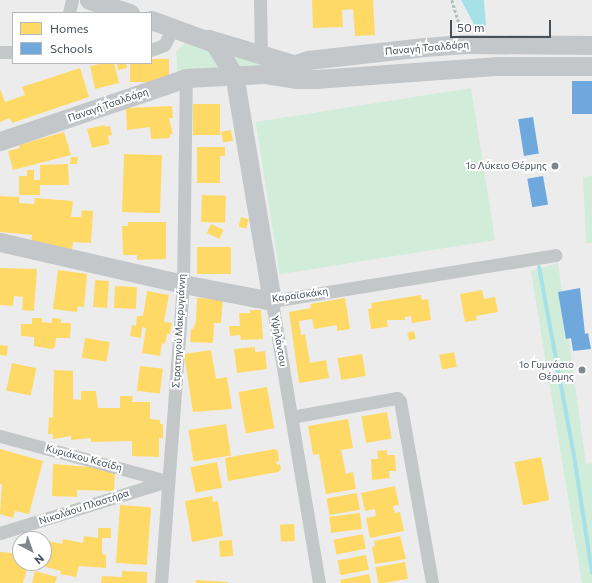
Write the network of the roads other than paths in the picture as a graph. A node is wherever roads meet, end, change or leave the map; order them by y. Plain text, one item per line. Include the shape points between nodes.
1 (72, 0) edge
2 (89, 0) edge
3 (260, 0) edge
4 (70, 12) edge
5 (127, 12) edge
6 (152, 20) edge
7 (174, 27) junction
8 (209, 39) junction
9 (592, 45) edge
10 (152, 50) edge
11 (0, 52) edge
12 (12, 52) edge
13 (261, 55) junction
14 (293, 64) junction
15 (592, 66) edge
16 (265, 74) junction
17 (234, 75) junction
18 (186, 78) junction
19 (0, 141) edge
20 (0, 242) edge
21 (555, 256) dead end
22 (183, 284) junction
23 (272, 301) junction
24 (291, 417) junction
25 (0, 436) edge
26 (167, 481) junction
27 (0, 533) edge
28 (161, 583) edge
29 (319, 583) edge
30 (432, 583) edge

1 - 4 street
2 - 5 street
3 - 13 street
6 - 7 street
7 - 8 street
7 - 10 street via 164,45
8 - 13 street
8 - 17 street, Υψηλάντου via 218,46
9 - 14 street, Παναγή Τσαλδάρη via 466,44 313,59
11 - 12 street
13 - 14 street
14 - 16 street, Παναγή Τσαλδάρη
15 - 16 street, Παναγή Τσαλδάρη via 496,66 316,79
16 - 17 street, Παναγή Τσαλδάρη
17 - 18 street, Παναγή Τσαλδάρη
17 - 23 street, Υψηλάντου
18 - 19 street, Παναγή Τσαλδάρη
18 - 22 street, Στρατηγού Μακρυγιάννη
20 - 22 street, Καραϊσκάκη
21 - 23 street, Καραϊσκάκη
22 - 23 street, Καραϊσκάκη
22 - 26 street, Στρατηγού Μακρυγιάννη
23 - 24 street, Υψηλάντου
24 - 29 street, Υψηλάντου
24 - 30 street via 397,398 400,401
25 - 26 street, Κυριάκου Κεσίδη
26 - 27 street, Νικολάου Πλαστήρα
26 - 28 street, Στρατηγού Μακρυγιάννη

